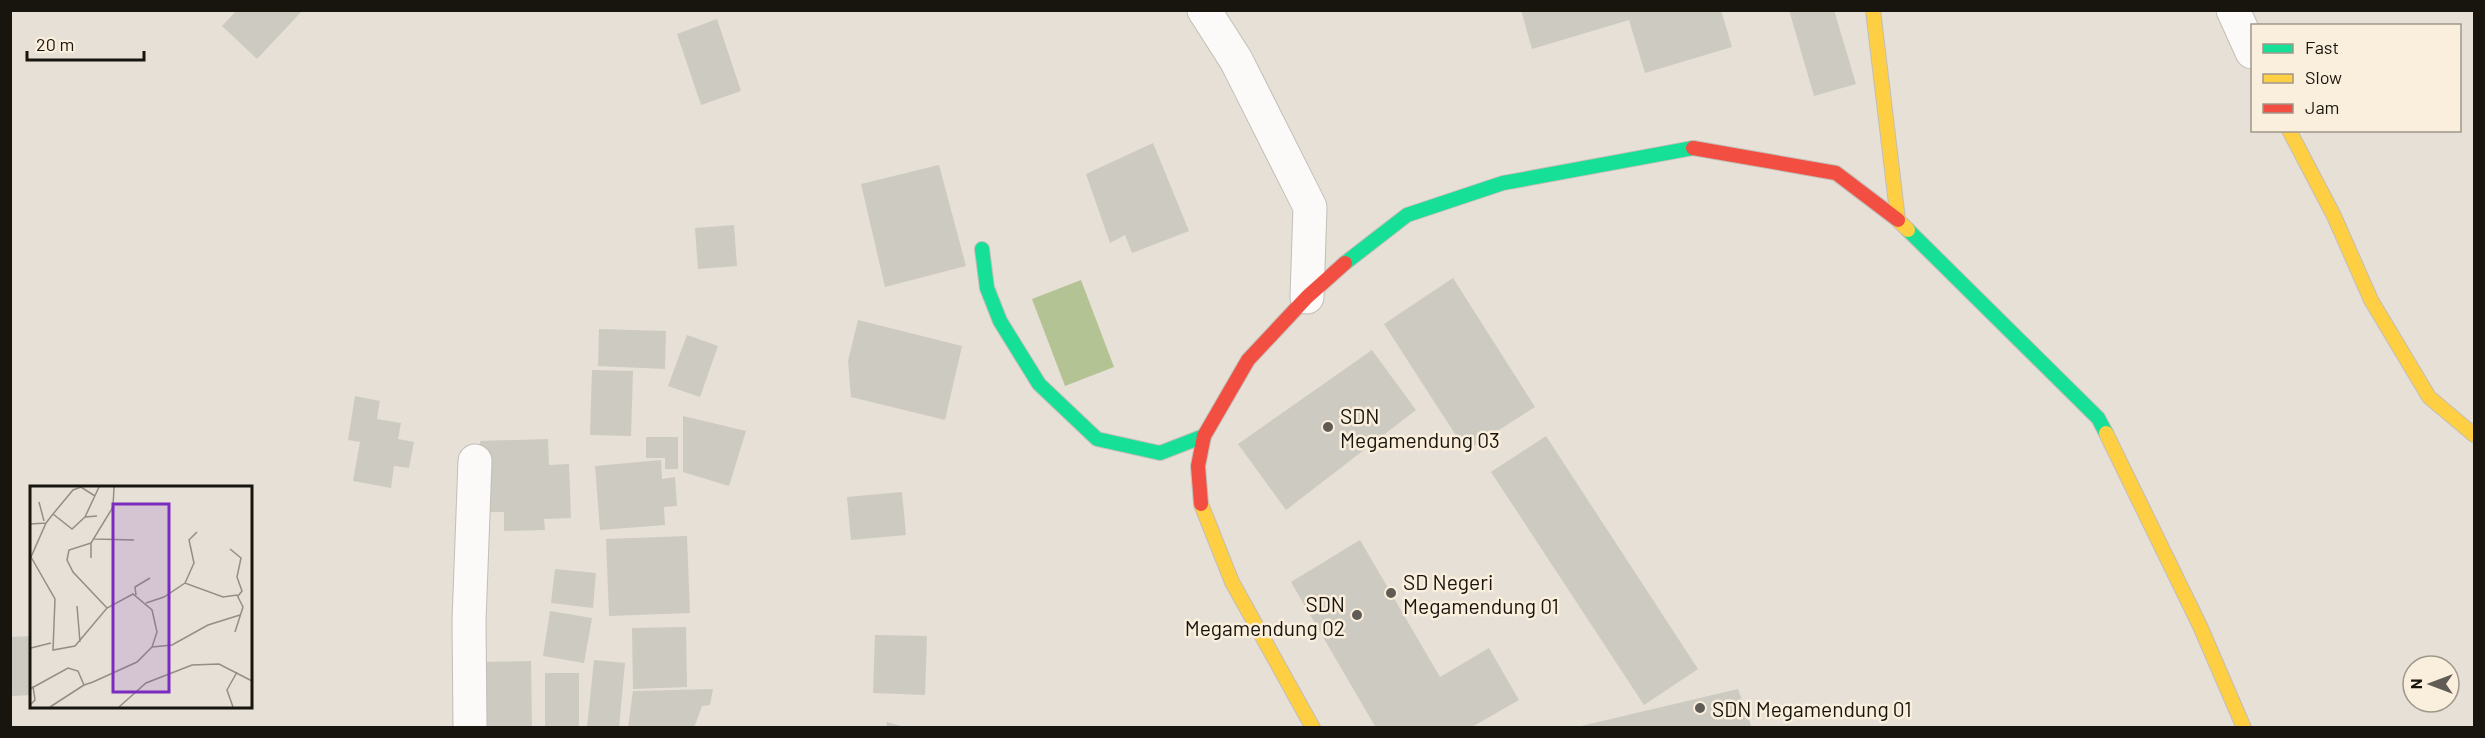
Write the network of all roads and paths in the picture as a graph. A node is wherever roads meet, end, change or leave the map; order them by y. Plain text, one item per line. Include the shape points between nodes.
1 (1204, 10) edge
2 (1873, 10) edge
3 (2233, 10) edge
4 (2251, 48) edge
5 (2290, 132) edge
6 (1898, 220) junction
7 (982, 249) dead end
8 (1307, 297) junction
9 (2475, 435) edge
10 (1204, 436) junction
11 (474, 461) dead end
12 (470, 728) edge
13 (1313, 728) edge
14 (2244, 728) edge

1 - 8 street via 1236,60 1310,207
2 - 6 street
3 - 4 street
5 - 9 street via 2372,300 2428,397
6 - 8 street via 1836,173 1690,148 1503,183 1407,215
6 - 14 street via 2098,418 2200,626
7 - 10 street via 987,288 1000,321 1039,384 1097,439 1160,453
8 - 10 street via 1248,360
10 - 13 street via 1198,466 1201,504 1232,582
11 - 12 street

